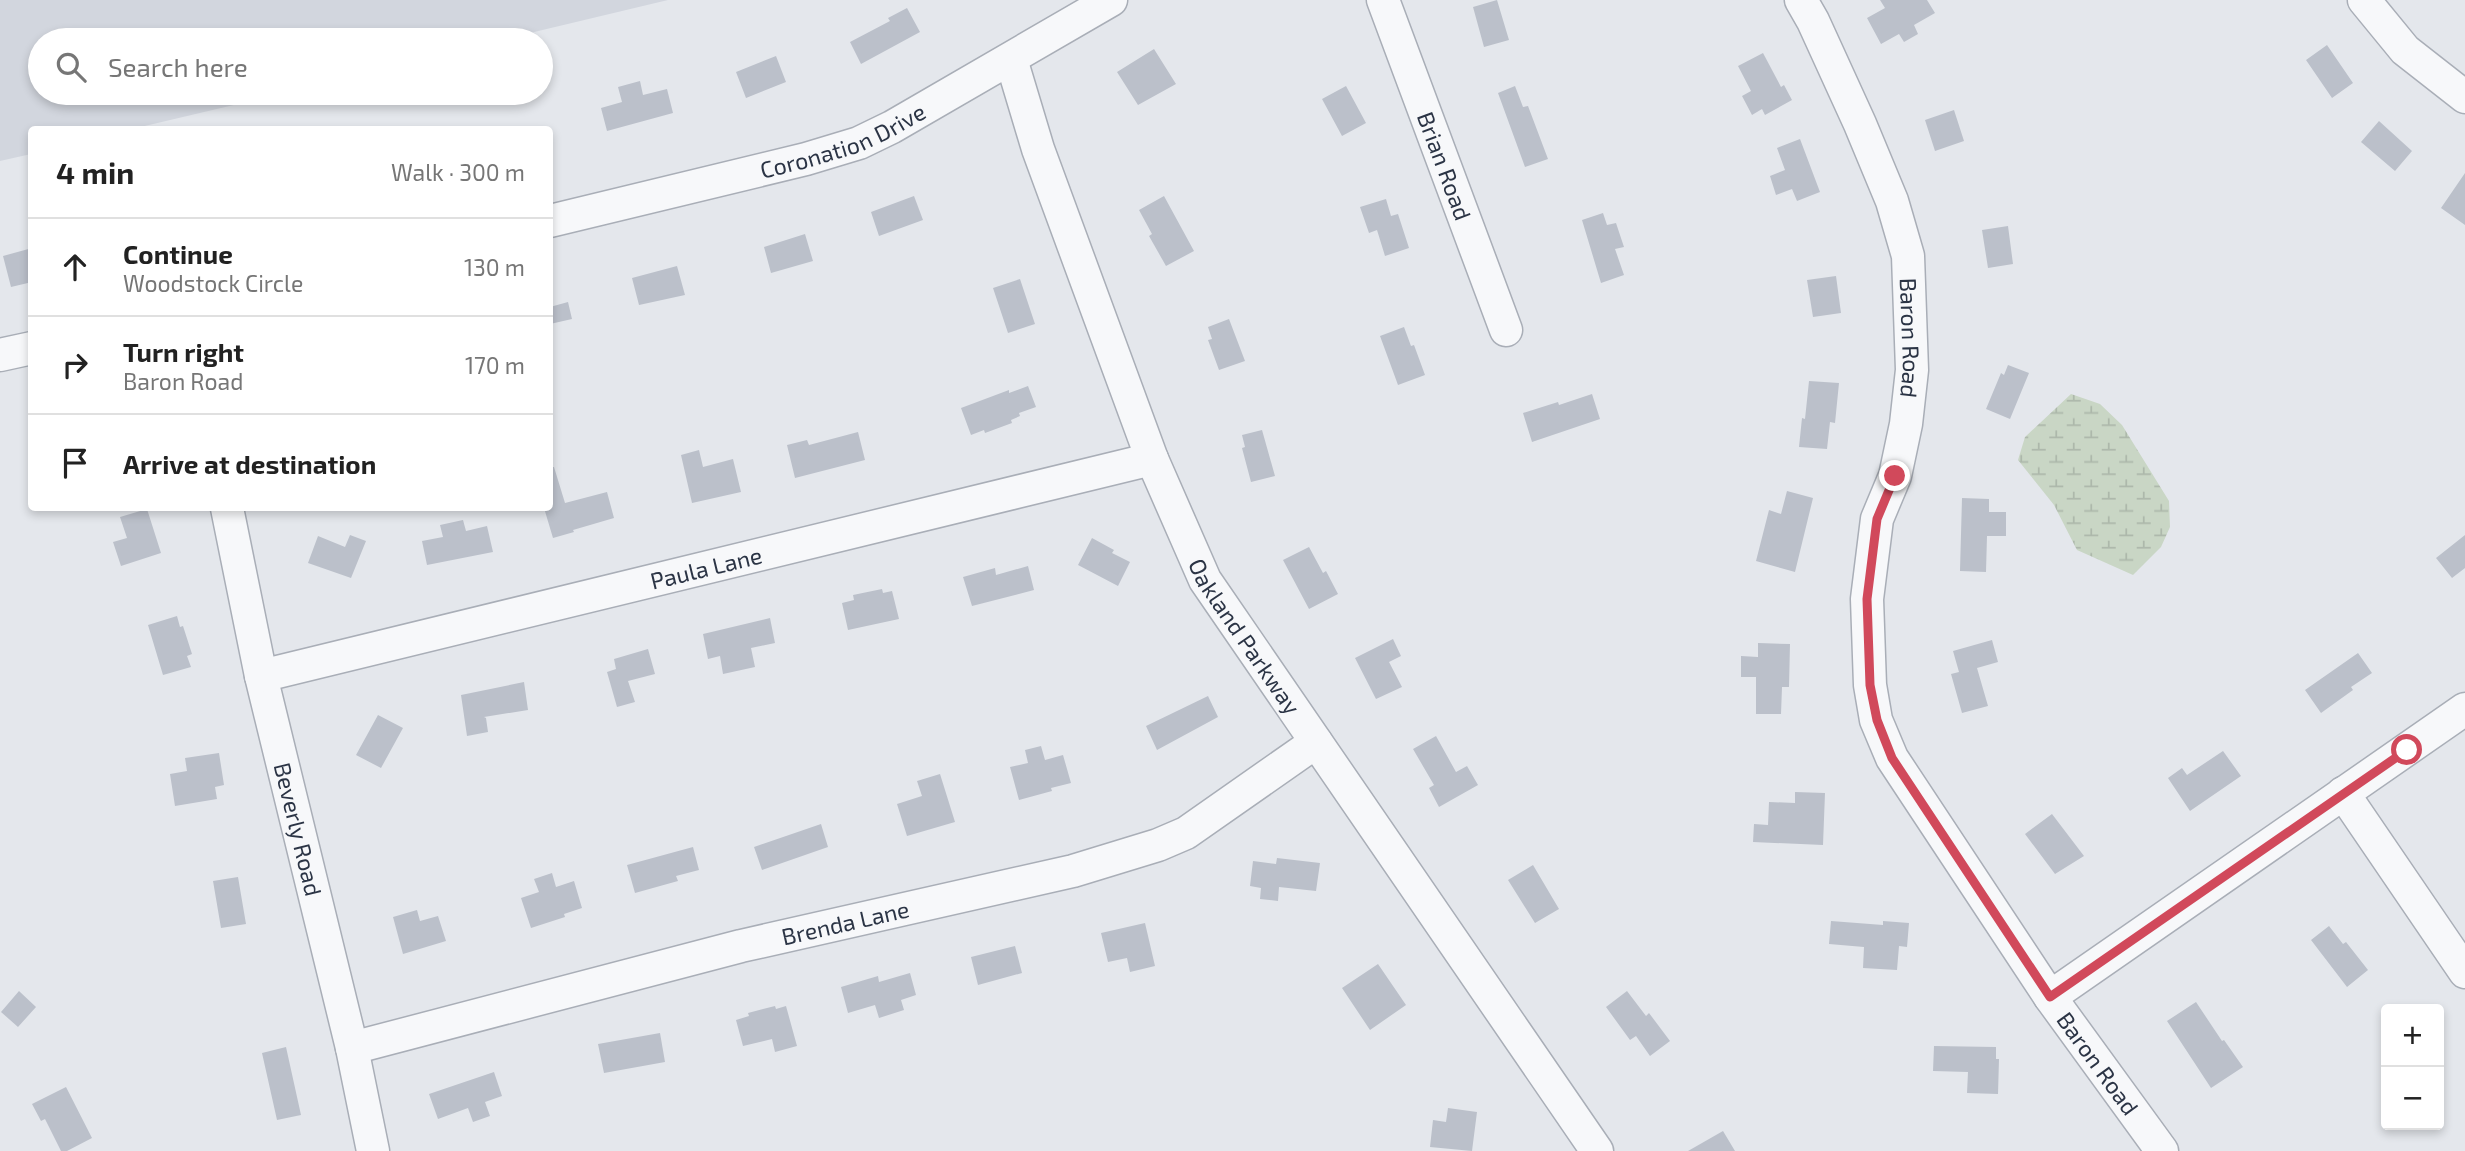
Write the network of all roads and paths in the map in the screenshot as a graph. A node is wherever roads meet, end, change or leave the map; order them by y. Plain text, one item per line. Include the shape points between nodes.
1 (1111, 0) edge
2 (1383, 0) edge
3 (1801, 0) edge
4 (2364, 0) edge
5 (1011, 59) junction
6 (2465, 97) edge
7 (553, 220) edge
8 (1506, 330) dead end
9 (28, 349) edge
10 (0, 355) edge
11 (1152, 458) junction
12 (229, 511) edge
13 (261, 676) junction
14 (2465, 709) edge
15 (1316, 742) junction
16 (2343, 793) junction
17 (2465, 972) edge
18 (2050, 997) junction
19 (352, 1048) junction
20 (373, 1151) edge
21 (1597, 1151) edge
22 (2162, 1151) edge

1 - 5 street, Coronation Drive
2 - 8 street, Brian Road
3 - 18 street, Baron Road via 1860,124 1892,201 1908,256 1911,383 1895,476 1877,519 1867,599 1870,685 1877,720 1892,758
4 - 6 street via 2405,50
5 - 7 street, Coronation Drive via 859,143
5 - 11 street, Oakland Parkway via 1038,149
9 - 10 street
11 - 13 street, Paula Lane
11 - 15 street, Oakland Parkway via 1205,580
12 - 13 street, Beverly Road
13 - 19 street, Beverly Road
14 - 16 street
15 - 19 street, Brenda Lane via 1185,834 1158,845 1073,871 741,946
15 - 21 street, Oakland Parkway
16 - 17 street
16 - 18 street
18 - 22 street, Baron Road
19 - 20 street, Beverly Road

